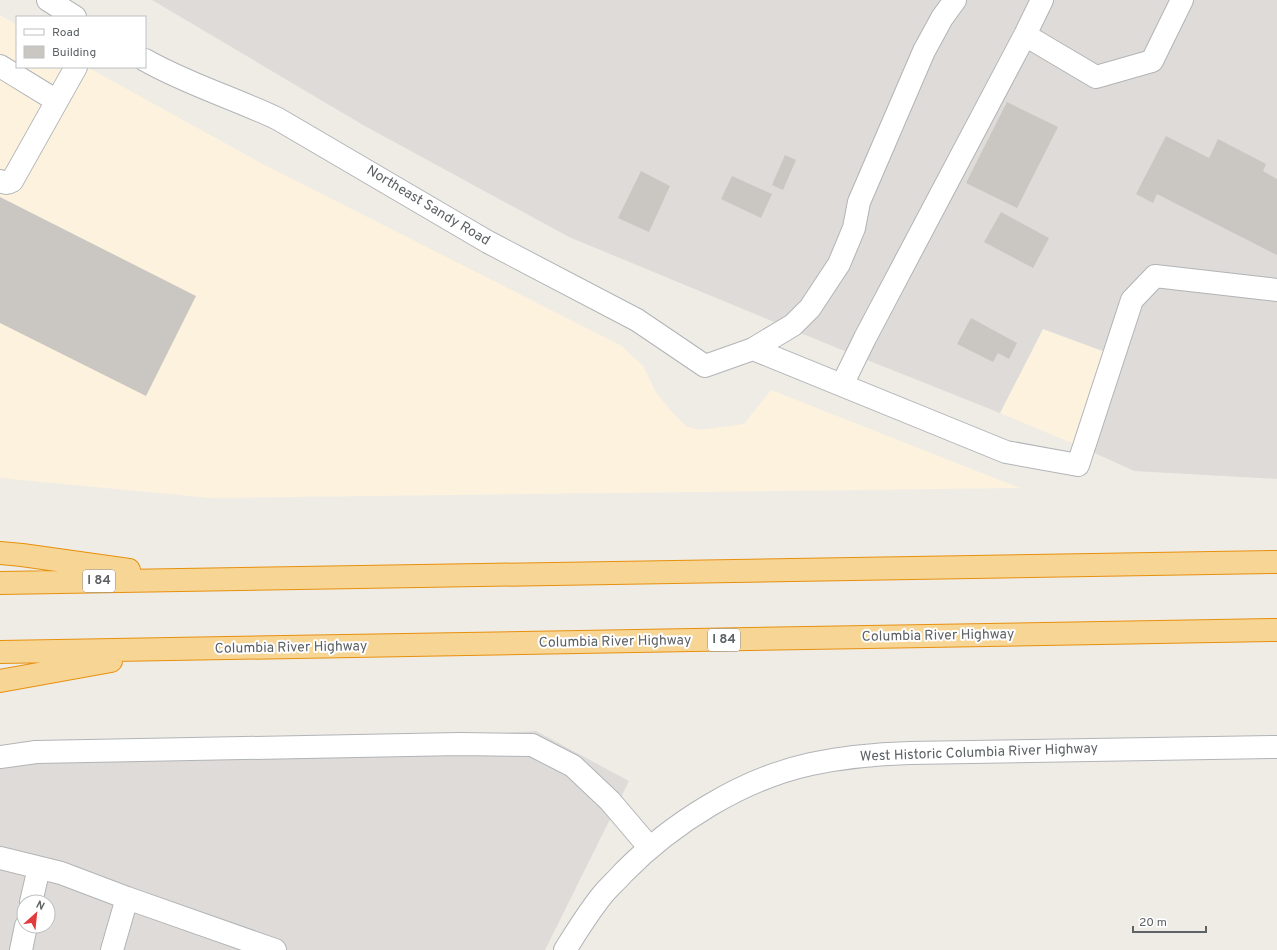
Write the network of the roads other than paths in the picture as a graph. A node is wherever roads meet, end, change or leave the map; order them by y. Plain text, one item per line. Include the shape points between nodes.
1 (48, 0) edge
2 (955, 0) edge
3 (1042, 0) edge
4 (1182, 0) edge
5 (73, 16) edge
6 (1025, 35) junction
7 (146, 60) edge
8 (0, 66) edge
9 (75, 68) edge
10 (57, 101) junction
11 (0, 181) edge
12 (1277, 290) edge
13 (753, 349) junction
14 (842, 386) junction
15 (0, 553) edge
16 (1277, 562) edge
17 (198, 579) junction
18 (0, 583) edge
19 (1277, 630) edge
20 (171, 650) junction
21 (0, 652) edge
22 (0, 681) edge
23 (1277, 746) edge
24 (0, 757) edge
25 (643, 854) junction
26 (0, 858) edge
27 (39, 868) junction
28 (33, 894) edge
29 (127, 898) junction
30 (24, 934) edge
31 (21, 950) edge
32 (112, 950) edge
33 (275, 950) edge
34 (565, 950) edge

1 - 5 street
2 - 13 street via 924,50 859,202 854,228 839,264 810,308 793,325
3 - 6 street
4 - 6 street via 1152,62 1096,77
6 - 14 street
7 - 13 street, Northeast Sandy Road via 284,122 488,242 637,320 706,366
8 - 10 street
9 - 10 street
10 - 11 street via 12,181
12 - 14 street via 1155,276 1132,300 1078,465 1006,452
13 - 14 street
15 - 17 highway
16 - 17 highway, I 84
17 - 18 highway, I 84
19 - 20 highway, Columbia River Highway / I 84
20 - 21 highway, Columbia River Highway / I 84
20 - 22 highway
23 - 25 street, West Historic Columbia River Highway via 910,752 843,758 810,764 739,790 704,808 666,834
24 - 25 street via 44,752 452,744 532,745 573,766 610,801
25 - 34 street, West Historic Columbia River Highway via 605,892
26 - 27 street
27 - 28 street
27 - 29 street via 61,873
29 - 32 street
29 - 33 street
30 - 31 street

